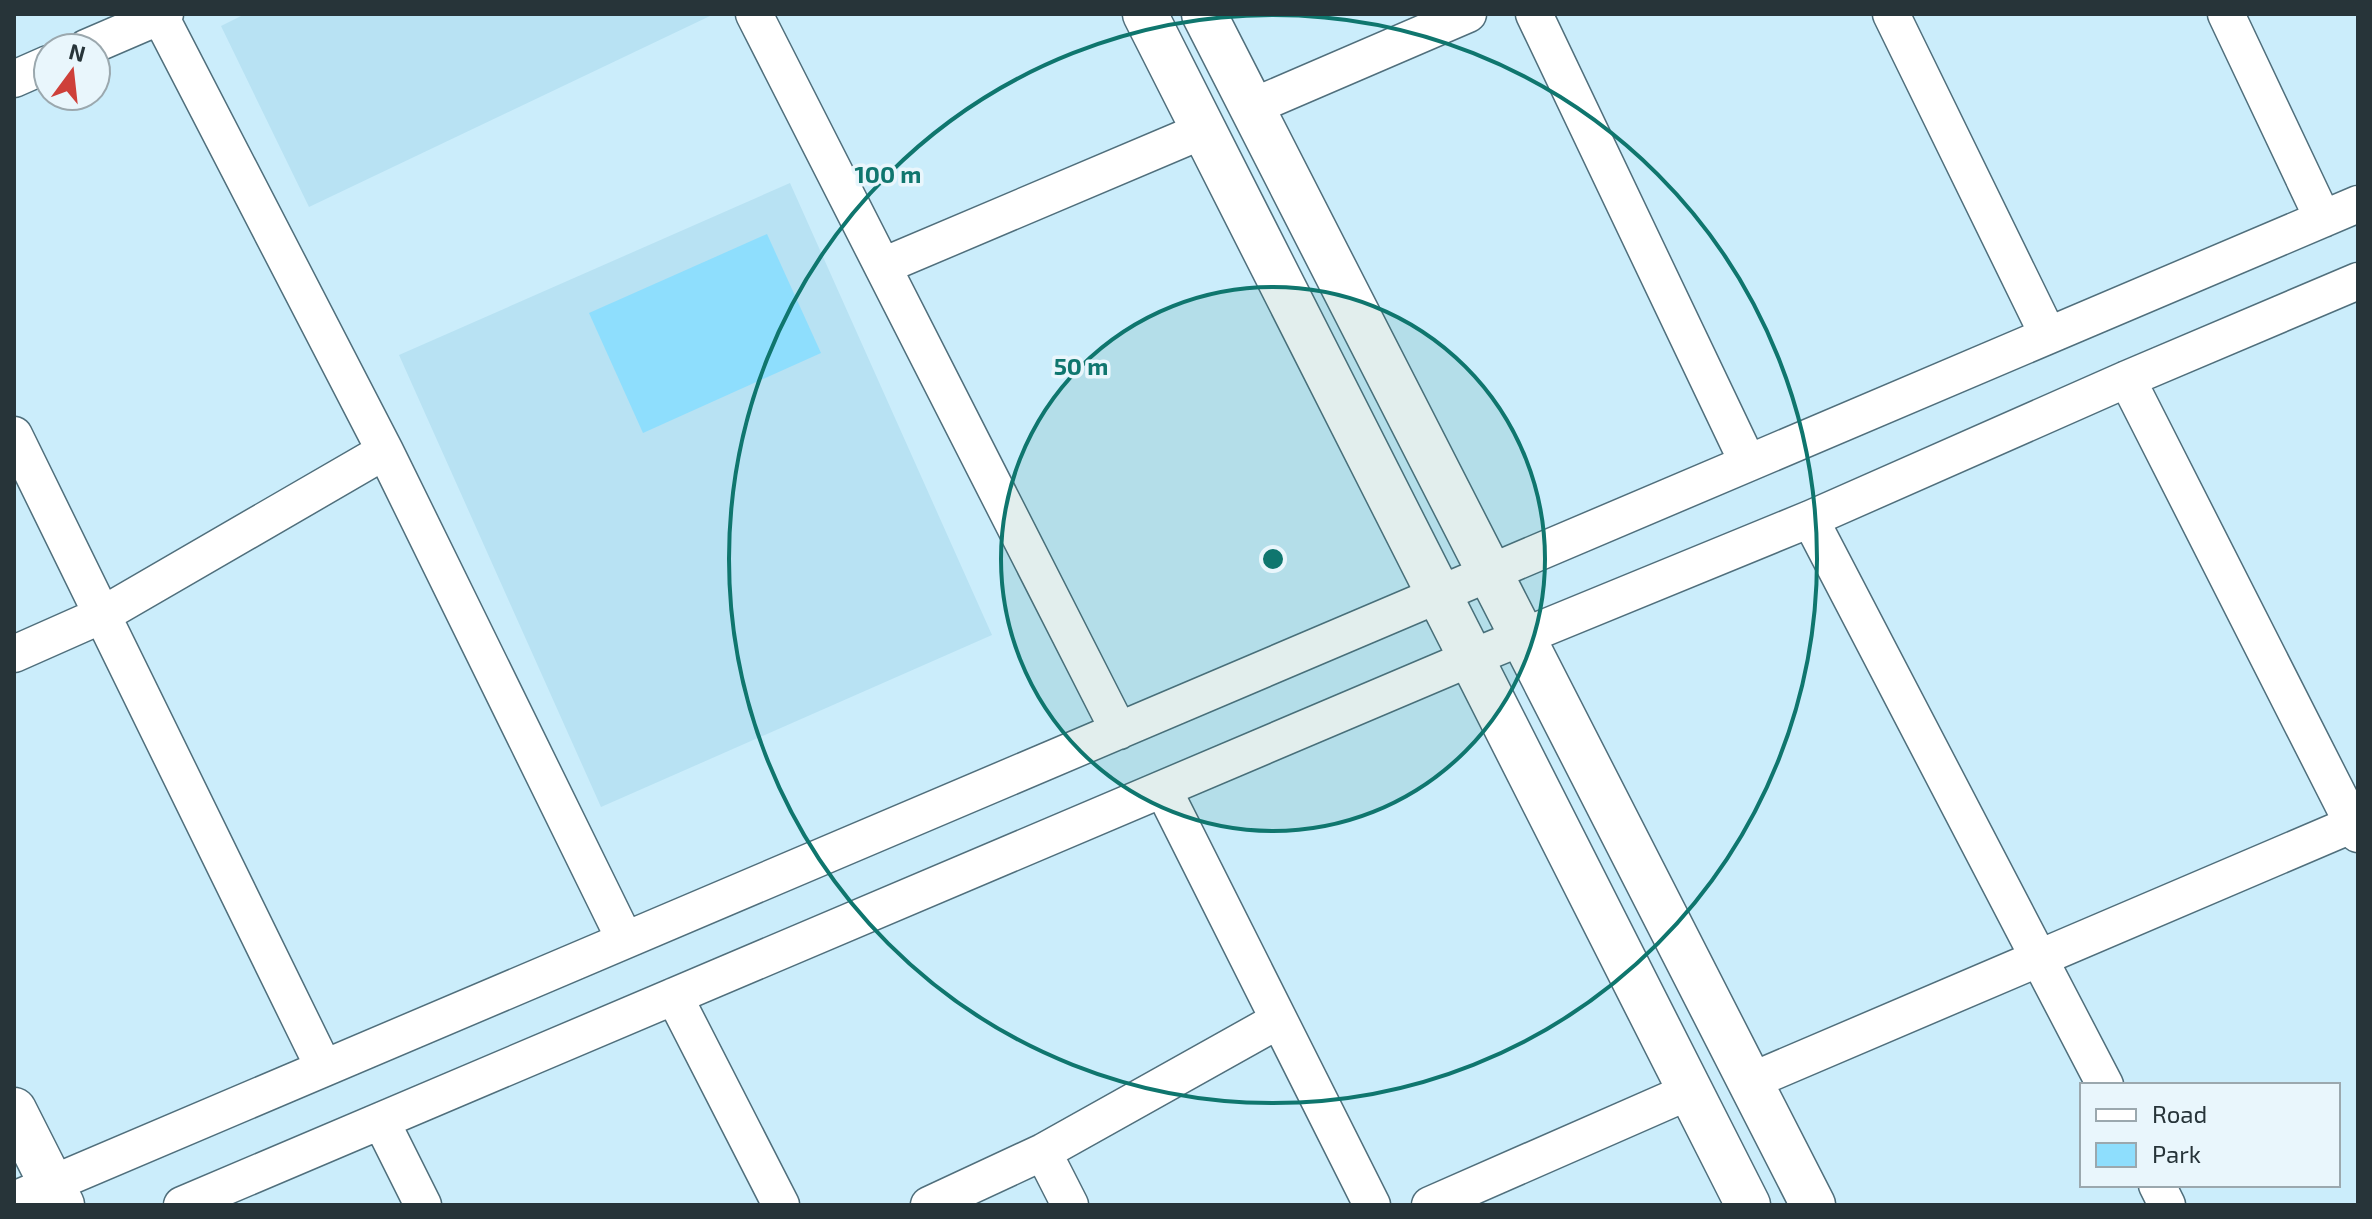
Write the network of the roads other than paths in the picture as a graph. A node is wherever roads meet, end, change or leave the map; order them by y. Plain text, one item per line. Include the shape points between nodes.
1 (754, 14) edge
2 (1145, 14) edge
3 (1204, 14) edge
4 (1468, 14) edge
5 (1534, 14) edge
6 (1891, 14) edge
7 (2226, 14) edge
8 (162, 15) edge
9 (112, 37) edge
10 (1252, 107) junction
11 (1204, 130) junction
12 (2358, 204) edge
13 (2323, 219) junction
14 (883, 266) junction
15 (2358, 281) edge
16 (2048, 335) junction
17 (2127, 379) junction
18 (14, 435) edge
19 (385, 451) junction
20 (1748, 463) junction
21 (1810, 519) junction
22 (1489, 573) junction
23 (1439, 595) junction
24 (102, 615) junction
25 (1521, 637) junction
26 (14, 654) edge
27 (1471, 658) junction
28 (1119, 731) junction
29 (1163, 789) junction
30 (2356, 827) edge
31 (625, 940) junction
32 (2038, 958) junction
33 (674, 996) junction
34 (1279, 1020) junction
35 (324, 1068) junction
36 (1749, 1082) junction
37 (2104, 1083) edge
38 (1690, 1091) junction
39 (14, 1110) edge
40 (381, 1121) junction
41 (1043, 1152) junction
42 (2158, 1187) edge
43 (42, 1196) edge
44 (182, 1205) edge
45 (423, 1205) edge
46 (781, 1205) edge
47 (929, 1205) edge
48 (1070, 1205) edge
49 (1372, 1205) edge
50 (1430, 1205) edge
51 (1748, 1205) edge
52 (1813, 1205) edge
53 (2167, 1205) edge

1 - 14 street
2 - 11 main road
3 - 10 main road
4 - 10 street
5 - 20 street
6 - 16 street
7 - 13 street
8 - 9 street
8 - 19 street
10 - 22 main road
11 - 14 street
11 - 23 main road
12 - 13 street
13 - 16 street
14 - 28 street
15 - 17 street
16 - 20 street
17 - 21 street
17 - 30 street
18 - 24 street
19 - 24 street
19 - 31 street
20 - 22 street
21 - 25 street
21 - 32 street
22 - 23 street
22 - 25 main road
23 - 27 main road
23 - 28 street
24 - 26 street
24 - 35 street
25 - 27 street
25 - 36 main road
27 - 29 street
27 - 38 main road
28 - 31 street
29 - 33 street
29 - 34 street
30 - 32 street
31 - 35 street
32 - 36 street
32 - 37 street
33 - 40 street
33 - 46 street
34 - 41 street
34 - 49 street
35 - 43 street
36 - 52 main road
38 - 50 street
38 - 51 main road
39 - 43 main road
40 - 44 street
40 - 45 street
41 - 47 street
41 - 48 street
42 - 53 street

